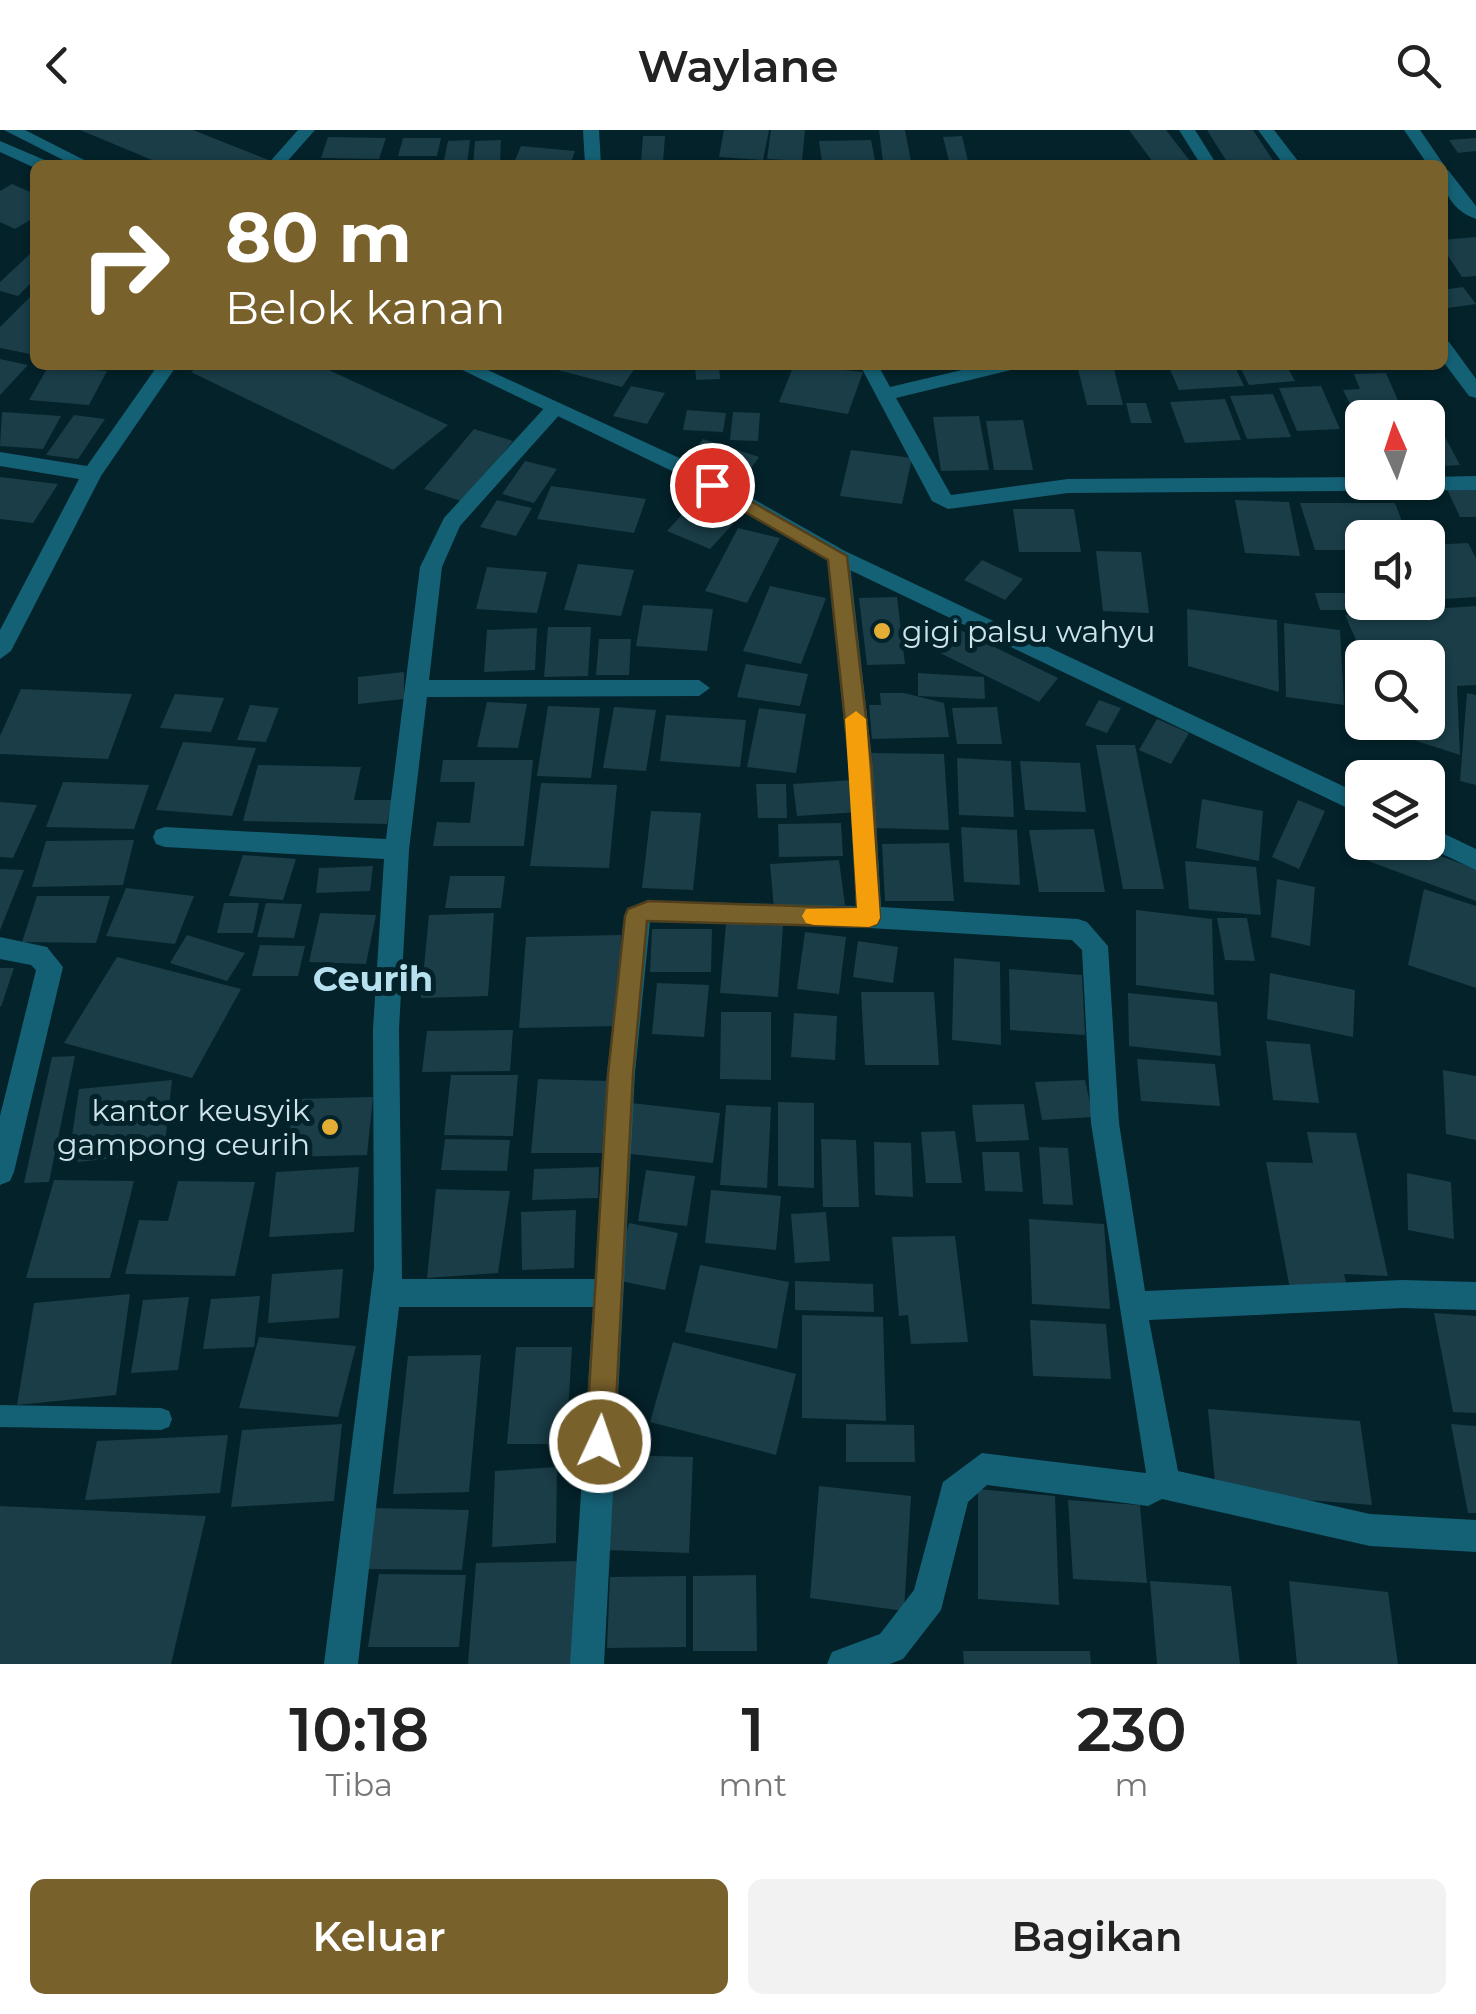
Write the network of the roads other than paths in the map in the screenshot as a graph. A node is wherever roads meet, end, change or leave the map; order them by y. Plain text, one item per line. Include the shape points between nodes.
1 (12, 130) edge
2 (306, 130) edge
3 (590, 130) edge
4 (1187, 130) edge
5 (1266, 130) edge
6 (1412, 130) edge
7 (0, 146) edge
8 (30, 160) edge
9 (75, 160) edge
10 (279, 160) edge
11 (593, 160) edge
12 (1206, 160) edge
13 (1289, 160) edge
14 (1433, 160) edge
15 (1448, 182) edge
16 (1476, 214) edge
17 (1448, 354) edge
18 (165, 370) edge
19 (472, 370) edge
20 (872, 370) edge
21 (987, 370) edge
22 (1476, 392) edge
23 (885, 394) junction
24 (554, 408) junction
25 (0, 459) edge
26 (92, 474) junction
27 (1476, 483) edge
28 (838, 556) junction
29 (0, 651) edge
30 (699, 688) dead end
31 (418, 689) junction
32 (1345, 798) edge
33 (165, 838) dead end
34 (1445, 844) edge
35 (398, 850) junction
36 (1476, 860) edge
37 (869, 918) junction
38 (0, 948) edge
39 (0, 1172) edge
40 (386, 1293) junction
41 (608, 1293) junction
42 (1476, 1296) edge
43 (1132, 1306) junction
44 (0, 1416) edge
45 (161, 1420) dead end
46 (1159, 1483) junction
47 (1476, 1536) edge
48 (341, 1664) edge
49 (587, 1664) edge
50 (844, 1664) edge

1 - 9 street
2 - 10 street
3 - 11 street
4 - 12 street
5 - 13 street
6 - 14 street
7 - 8 street
15 - 16 street
17 - 22 street
18 - 26 street
19 - 24 street
20 - 23 street
21 - 23 street
23 - 27 street via 948,502 1068,486
24 - 28 street via 681,467
24 - 31 street via 439,544
25 - 26 street
26 - 29 street
28 - 32 street
28 - 37 street
30 - 31 street
31 - 35 street
33 - 35 street
34 - 36 street
35 - 40 street via 386,1029
37 - 41 street via 648,911 636,916
37 - 43 street via 1064,928 1078,930 1095,946 1105,1123
38 - 39 street via 38,955 50,966
40 - 41 street
40 - 48 street
41 - 49 street
42 - 43 street
43 - 46 street
44 - 45 lane
46 - 47 street via 1370,1530
46 - 50 street via 1148,1490 982,1468 954,1493 929,1598 890,1647

